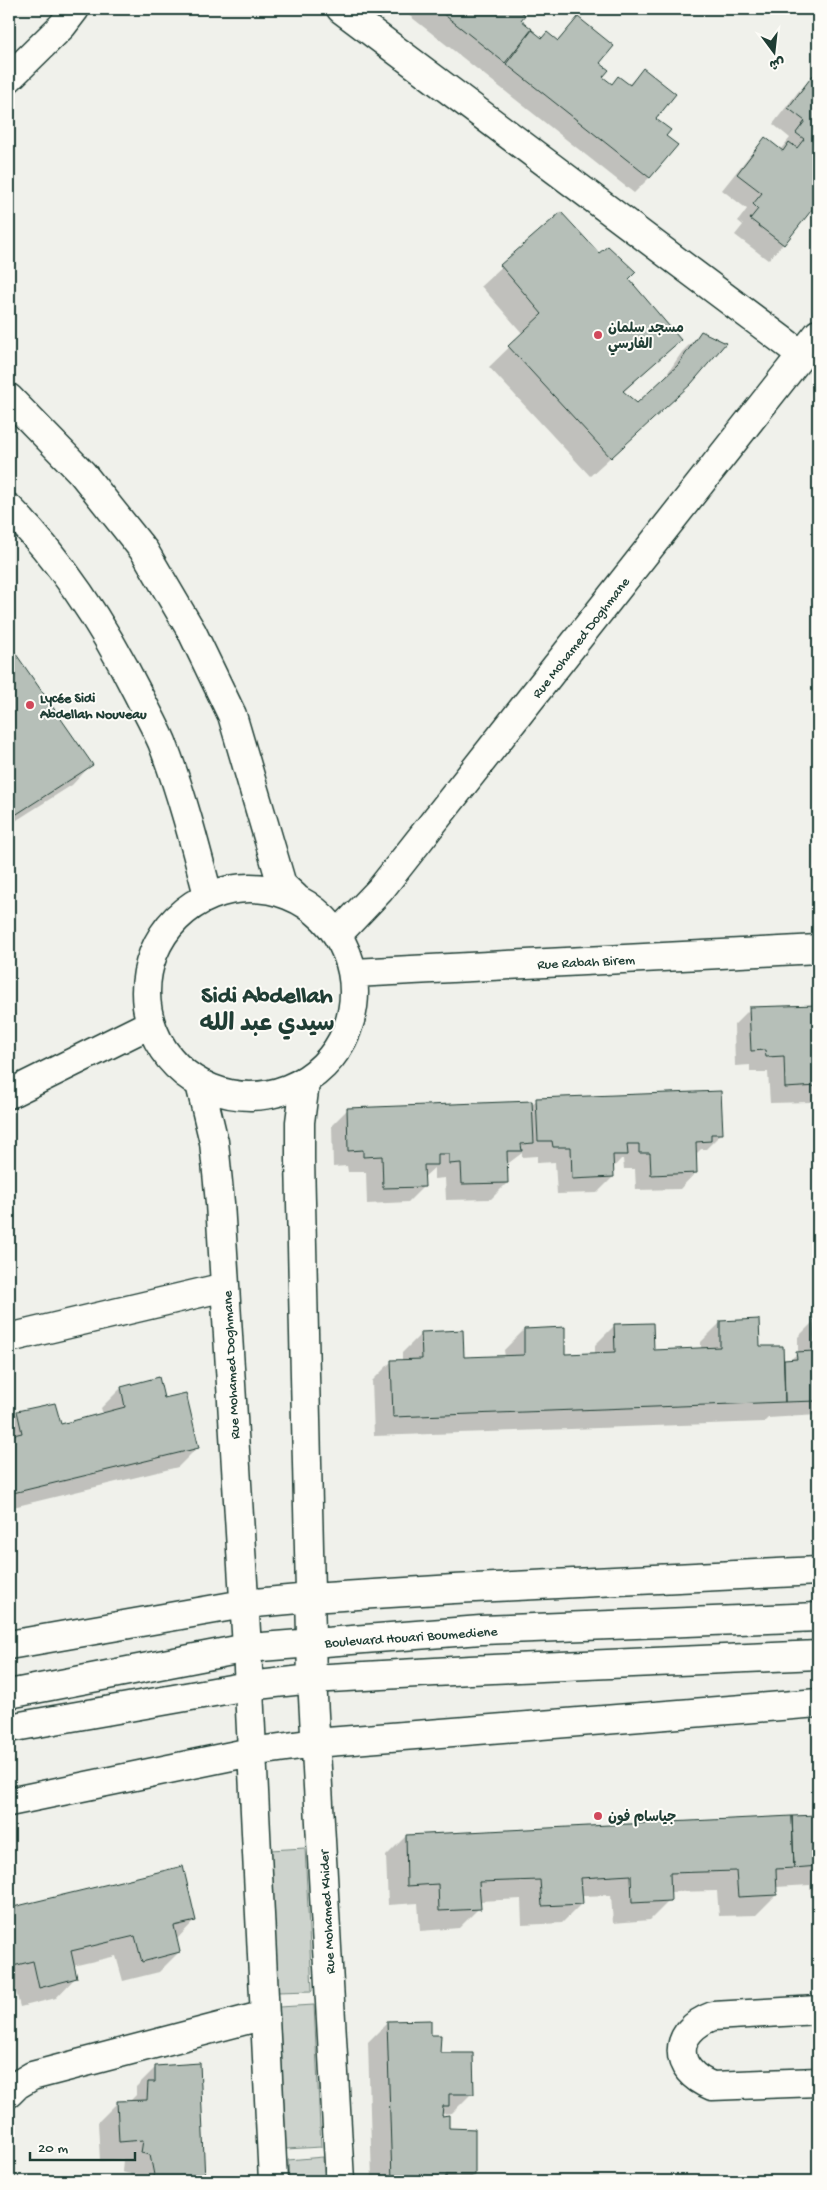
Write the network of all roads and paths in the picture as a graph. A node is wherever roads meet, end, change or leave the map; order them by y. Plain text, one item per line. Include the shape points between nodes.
1 (75, 9) edge
2 (341, 9) edge
3 (9, 78) edge
4 (810, 345) edge
5 (9, 398) edge
6 (9, 508) edge
7 (208, 895) junction
8 (295, 898) junction
9 (337, 935) junction
10 (818, 949) edge
11 (354, 973) junction
12 (150, 1024) junction
13 (305, 1083) junction
14 (200, 1084) junction
15 (9, 1094) edge
16 (225, 1287) junction
17 (9, 1338) edge
18 (818, 1572) edge
19 (310, 1598) junction
20 (244, 1604) junction
21 (818, 1617) edge
22 (311, 1643) junction
23 (9, 1645) edge
24 (247, 1648) junction
25 (818, 1655) edge
26 (312, 1680) junction
27 (248, 1686) junction
28 (9, 1694) edge
29 (818, 1703) edge
30 (9, 1728) edge
31 (315, 1743) junction
32 (251, 1752) junction
33 (9, 1802) edge
34 (818, 2010) edge
35 (265, 2015) junction
36 (818, 2082) edge
37 (9, 2093) edge
38 (273, 2181) edge
39 (340, 2181) edge

1 - 3 street
2 - 4 street
4 - 9 street, Rue Mohamed Doghmane via 380,890
5 - 8 street via 82,473 145,552 192,632 232,715 282,885
6 - 7 street via 37,536 79,591 115,648 162,742
7 - 8 street via 248,888 272,890
7 - 12 street via 181,914 165,931 153,952 146,984
8 - 9 street via 316,910
9 - 11 street via 346,948
10 - 11 street, Rue Rabah Birem
11 - 13 street via 355,1000 350,1026 338,1050
12 - 14 street via 160,1046 175,1066
12 - 15 street
13 - 14 street via 274,1094 247,1096 220,1093
13 - 19 street via 300,1159
14 - 16 street, Rue Mohamed Doghmane via 214,1142
16 - 17 street
16 - 20 street, Rue Mohamed Doghmane
18 - 19 street
19 - 20 street
19 - 22 street
20 - 23 street
20 - 24 street, Rue Mohamed Doghmane
21 - 22 street, Boulevard Houari Boumediene via 481,1630
22 - 24 street, Boulevard Houari Boumediene
22 - 26 street, Rue Mohamed Khider
24 - 27 street
24 - 28 street, Boulevard Houari Boumediene
25 - 26 street via 480,1669
26 - 27 street
26 - 31 street, Rue Mohamed Khider
27 - 30 street
27 - 32 street
29 - 31 street
31 - 32 street
31 - 39 street, Rue Mohamed Khider
32 - 33 street
32 - 35 street
34 - 36 street via 713,2016 699,2021 689,2031 682,2044 682,2058 688,2072 698,2081 712,2086
35 - 37 street via 48,2071 32,2076
35 - 38 street

